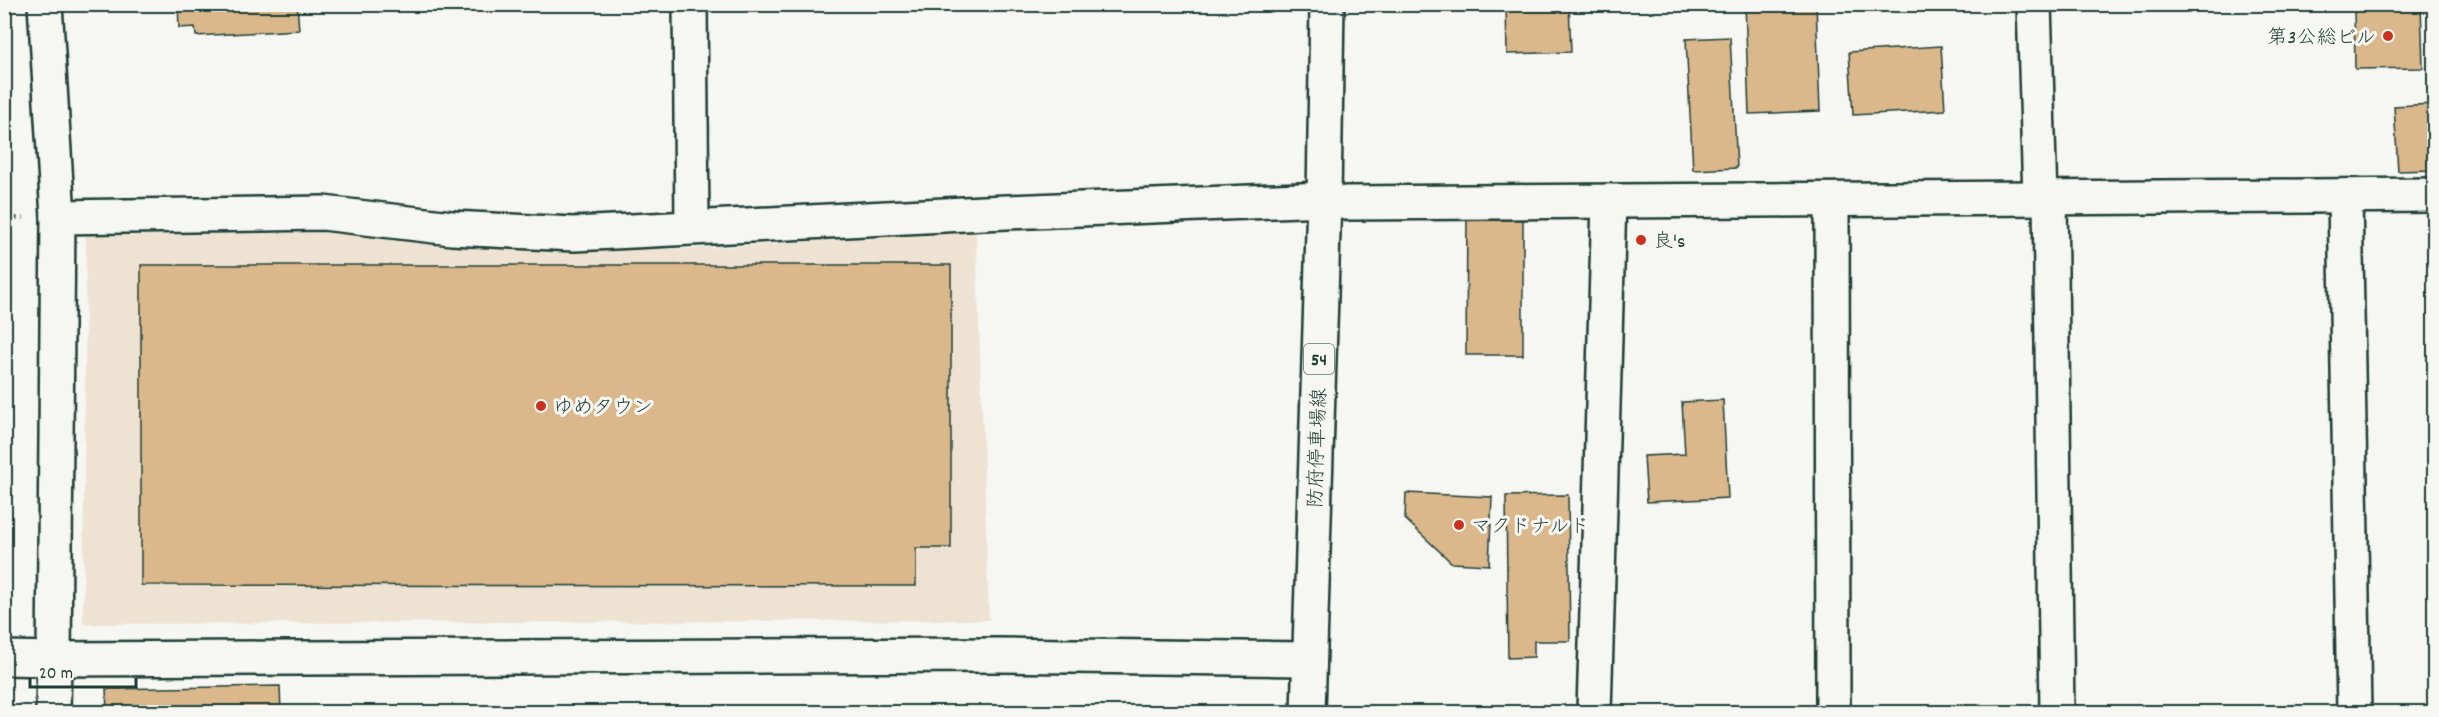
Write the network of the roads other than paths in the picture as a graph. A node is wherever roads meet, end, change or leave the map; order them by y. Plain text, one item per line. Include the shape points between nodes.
1 (45, 4) edge
2 (690, 4) edge
3 (1327, 4) edge
4 (2034, 4) edge
5 (2434, 195) edge
6 (2345, 196) junction
7 (2045, 198) junction
8 (1832, 200) junction
9 (1335, 201) junction
10 (1609, 201) junction
11 (58, 218) junction
12 (692, 227) junction
13 (4, 658) edge
14 (54, 659) junction
15 (1310, 659) junction
16 (53, 712) edge
17 (1308, 712) edge
18 (1594, 712) edge
19 (1833, 712) edge
20 (2057, 712) edge
21 (2354, 712) edge

1 - 11 street
2 - 12 street
3 - 9 street, 防府停車場線 / 54
4 - 7 street
5 - 6 street
6 - 7 street
6 - 21 street
7 - 8 street
7 - 20 street
8 - 10 street
8 - 19 street
9 - 10 street
9 - 12 street
9 - 15 street, 防府停車場線 / 54
10 - 18 street
11 - 12 street via 323,213 452,228 574,234
11 - 14 street
13 - 14 street
14 - 15 street via 986,655
14 - 16 street
15 - 17 street, 防府停車場線 / 54

